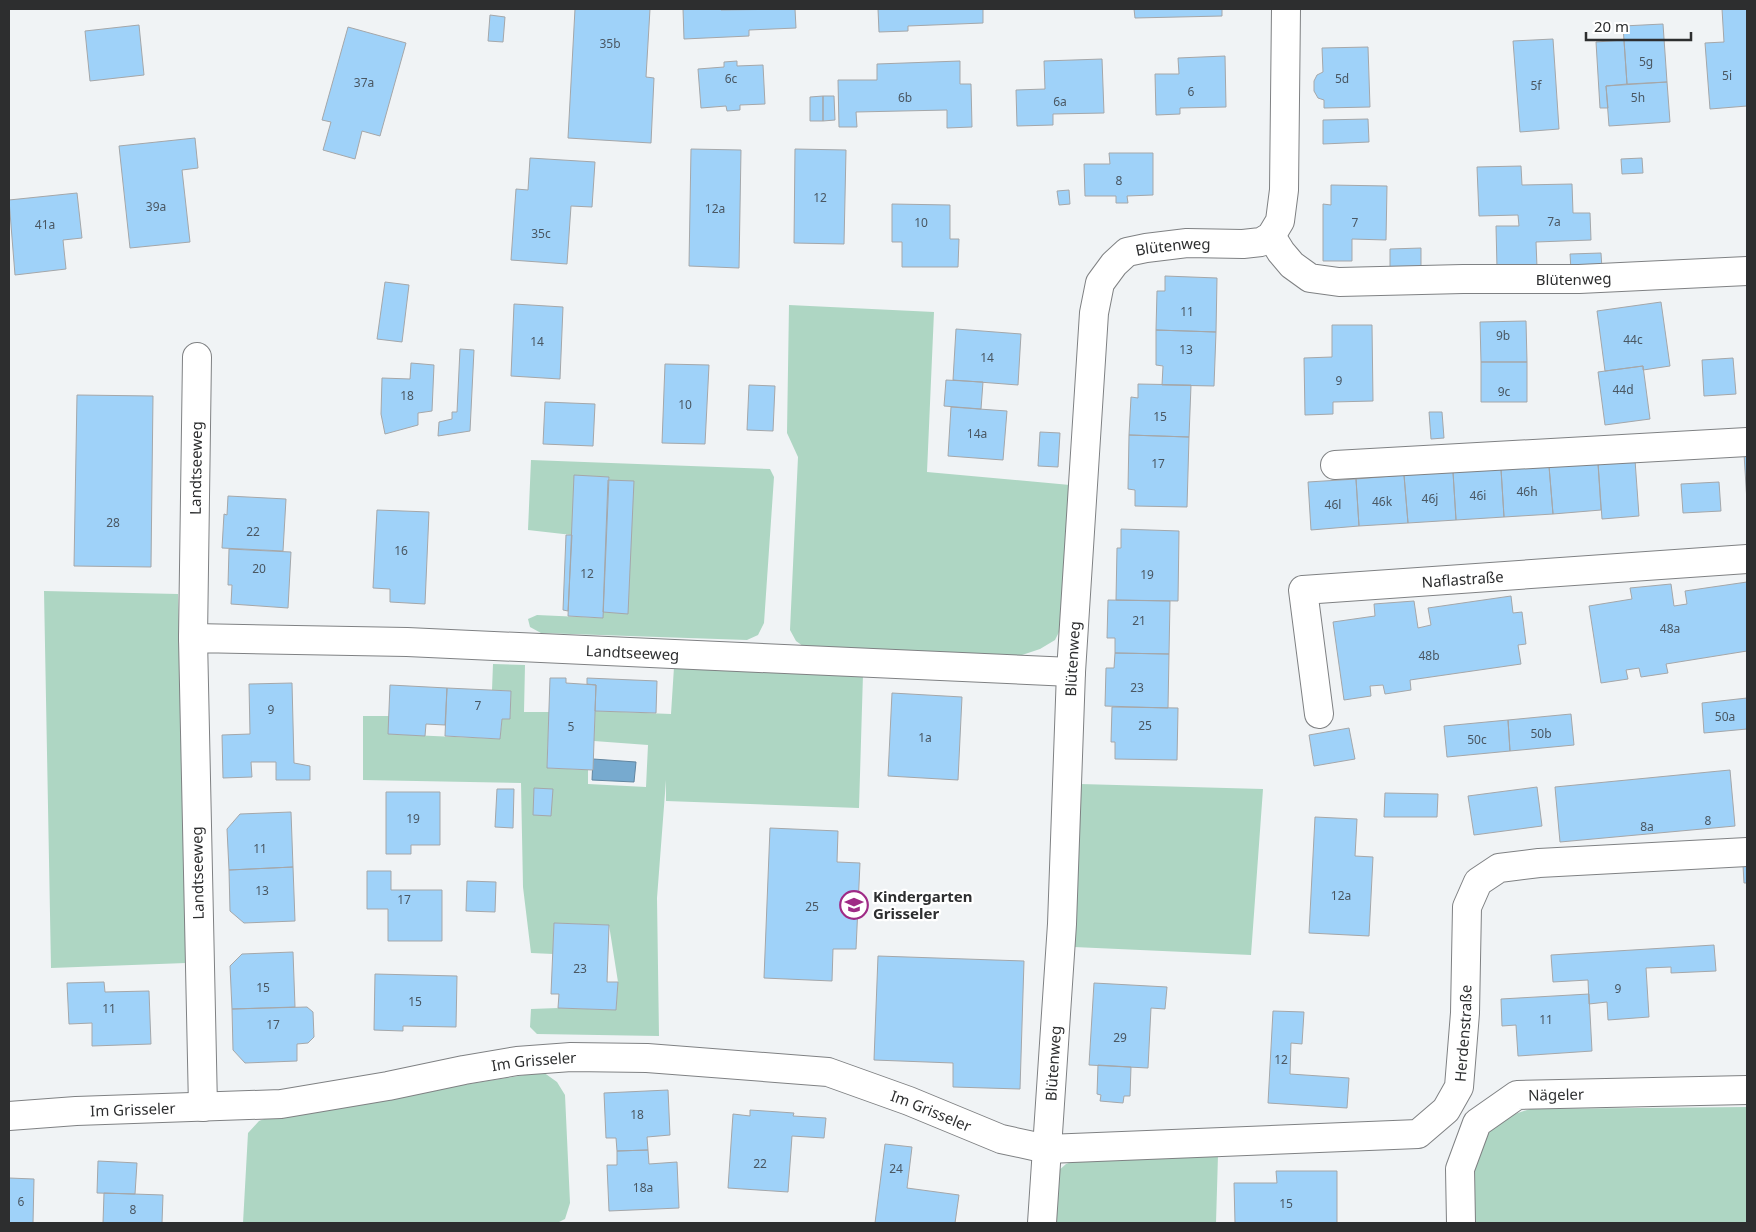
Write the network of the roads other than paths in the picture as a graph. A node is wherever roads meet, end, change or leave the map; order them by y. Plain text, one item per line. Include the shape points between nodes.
1 (1286, 9) edge
2 (1271, 236) junction
3 (1747, 271) edge
4 (197, 358) dead end
5 (1747, 442) edge
6 (1335, 464) dead end
7 (1747, 559) edge
8 (193, 638) junction
9 (1071, 672) junction
10 (1319, 714) dead end
11 (1747, 852) edge
12 (1747, 1090) edge
13 (203, 1107) junction
14 (9, 1116) edge
15 (1047, 1149) junction
16 (1042, 1223) edge
17 (1461, 1223) edge

1 - 2 street via 1284,190 1280,221
2 - 3 street, Blütenweg via 1292,265 1310,278 1339,282
2 - 9 street, Blütenweg via 1260,242 1243,244 1187,243 1127,252 1100,283 1094,313
4 - 8 street, Landtseeweg
5 - 6 street
7 - 10 street, Naflastraße via 1303,590
8 - 9 street, Landtseeweg via 408,642
8 - 13 street, Landtseeweg
9 - 15 street, Blütenweg via 1062,924
11 - 15 street, Herdenstraße via 1539,863 1499,868 1478,882 1467,907 1465,1013 1459,1087 1446,1110 1418,1134
12 - 17 street, Nägeler via 1517,1095 1477,1123 1460,1169
13 - 14 street, Im Grisseler
13 - 15 street, Im Grisseler via 280,1104 517,1061 572,1057 647,1058 828,1072 1001,1139
15 - 16 street, Blütenweg

